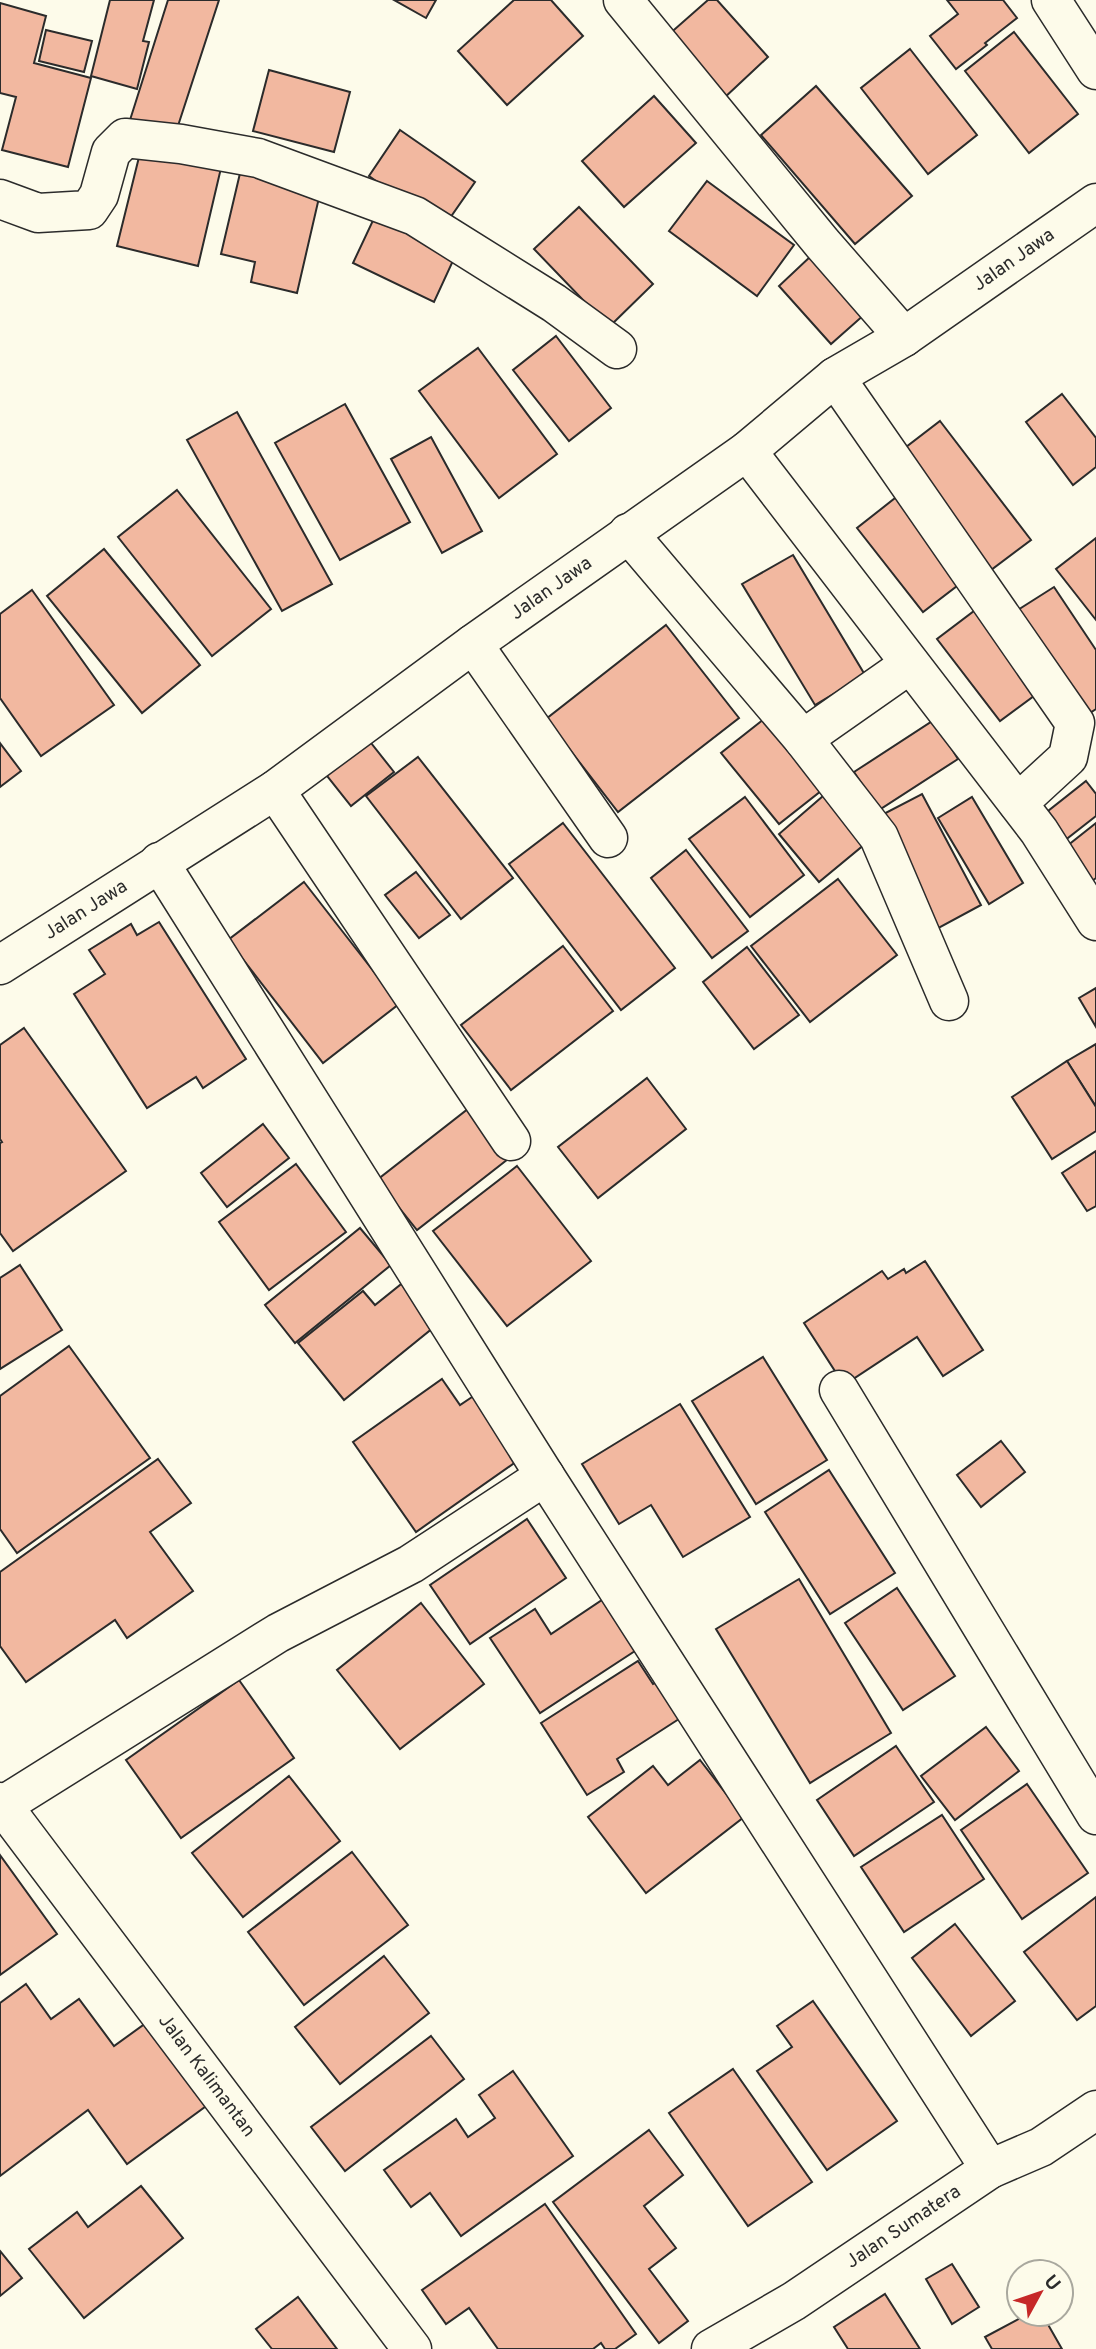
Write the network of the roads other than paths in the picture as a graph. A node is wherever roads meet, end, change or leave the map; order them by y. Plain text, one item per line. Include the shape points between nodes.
1 (623, 0) edge
2 (1051, 0) edge
3 (1096, 70) edge
4 (0, 199) edge
5 (1096, 203) edge
6 (904, 337) junction
7 (617, 349) dead end
8 (835, 377) junction
9 (747, 451) junction
10 (628, 533) junction
11 (472, 644) junction
12 (910, 663) junction
13 (803, 739) junction
14 (275, 790) junction
15 (1018, 803) junction
16 (608, 838) dead end
17 (159, 862) junction
18 (1096, 921) edge
19 (0, 965) edge
20 (949, 1001) dead end
21 (510, 1141) dead end
22 (839, 1390) dead end
23 (545, 1476) junction
24 (1, 1804) edge
25 (1096, 1815) edge
26 (1096, 2110) edge
27 (990, 2169) junction
28 (412, 2349) edge
29 (711, 2349) edge

1 - 6 street
2 - 3 street
4 - 7 street via 38,213 89,210 99,195 111,152 125,138 258,159 415,216 554,303
5 - 6 street, Jalan Jawa
6 - 8 street, Jalan Jawa
8 - 9 street, Jalan Jawa
8 - 15 street via 1075,723 1068,757
9 - 10 street, Jalan Jawa
9 - 12 street
10 - 11 street, Jalan Jawa
10 - 13 street
11 - 14 street, Jalan Jawa
11 - 16 street
12 - 13 street
12 - 15 street
13 - 20 street via 878,837
14 - 17 street, Jalan Jawa
14 - 21 street
15 - 18 street
17 - 19 street, Jalan Jawa
17 - 23 street
22 - 25 street
23 - 24 street via 411,1564 278,1633
23 - 27 street
24 - 28 street, Jalan Kalimantan
26 - 27 street, Jalan Sumatera via 1041,2147
27 - 29 street, Jalan Sumatera via 794,2301

